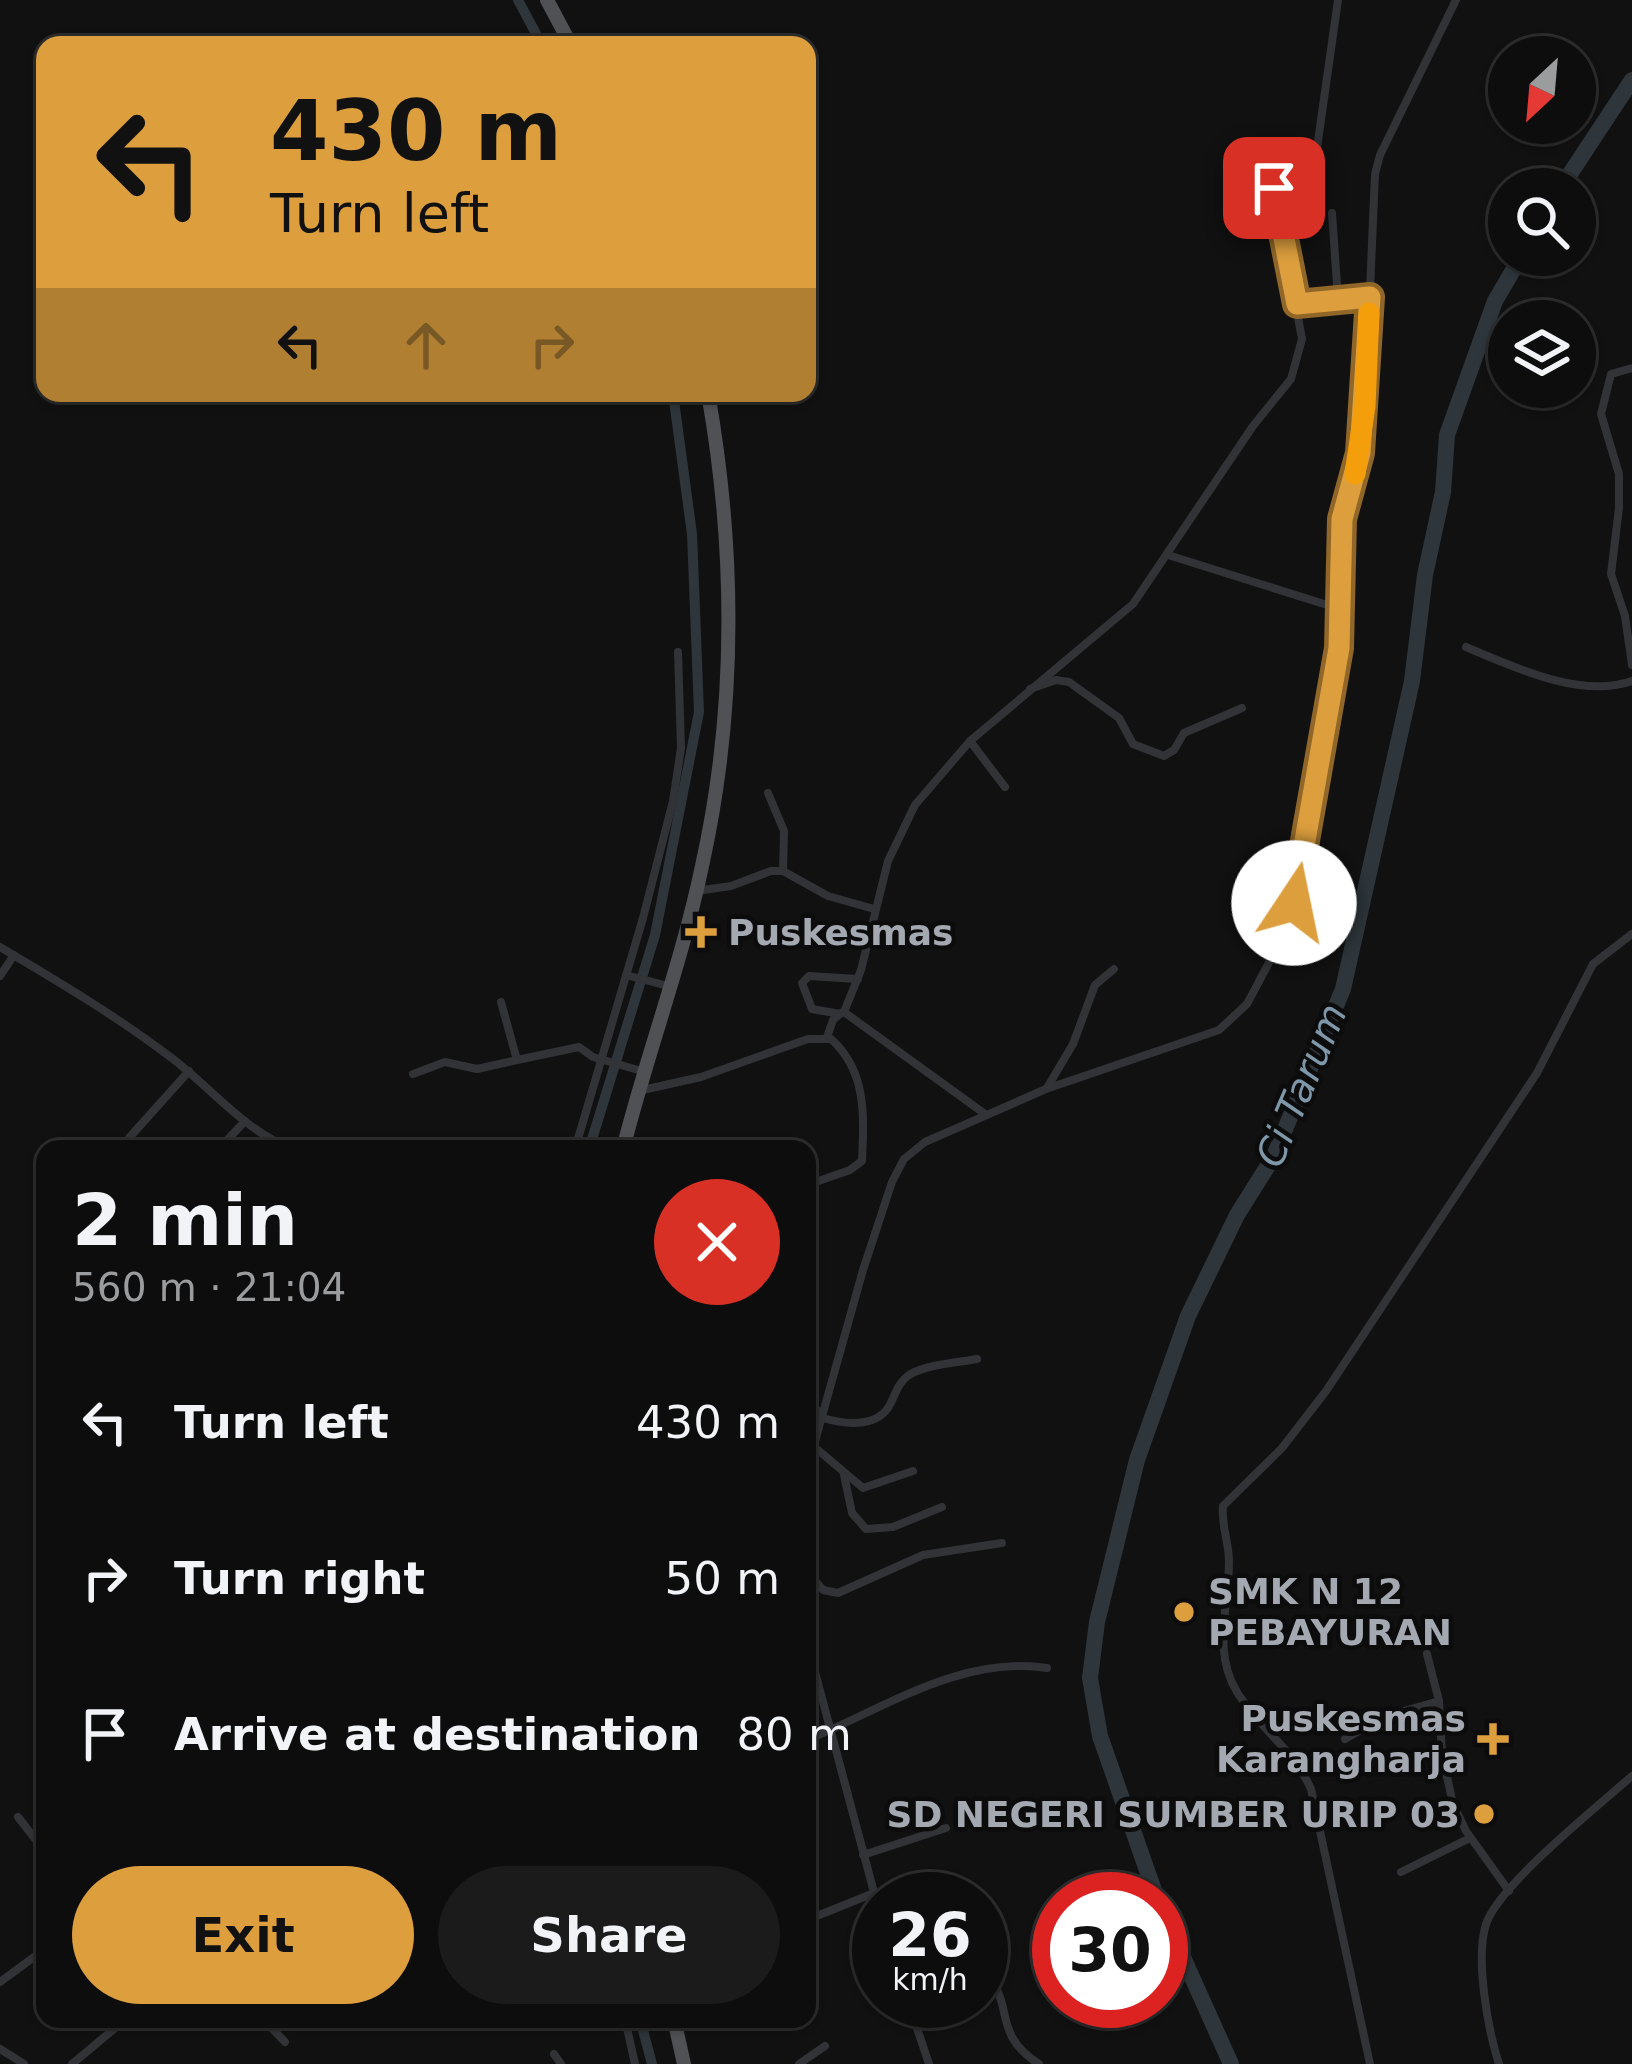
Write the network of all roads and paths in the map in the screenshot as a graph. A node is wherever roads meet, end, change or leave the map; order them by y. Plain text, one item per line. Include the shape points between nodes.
1 (547, 0) edge
2 (1338, 0) edge
3 (1456, 0) edge
4 (566, 36) edge
5 (1332, 213) dead end
6 (1370, 297) junction
7 (1338, 299) junction
8 (1297, 304) junction
9 (1632, 368) edge
10 (709, 402) edge
11 (1168, 555) junction
12 (1340, 609) junction
13 (1466, 647) dead end
14 (678, 652) dead end
15 (1065, 659) junction
16 (1632, 665) edge
17 (1632, 680) edge
18 (1069, 682) junction
19 (1028, 689) junction
20 (1242, 708) dead end
21 (970, 741) junction
22 (1006, 787) dead end
23 (768, 793) dead end
24 (783, 871) junction
25 (696, 891) junction
26 (874, 909) junction
27 (1632, 934) edge
28 (0, 947) edge
29 (14, 955) junction
30 (1114, 969) dead end
31 (0, 976) edge
32 (629, 976) junction
33 (858, 980) junction
34 (664, 985) junction
35 (500, 1002) dead end
36 (842, 1013) junction
37 (827, 1037) junction
38 (518, 1060) junction
39 (603, 1060) junction
40 (640, 1070) junction
41 (188, 1072) junction
42 (413, 1074) dead end
43 (1046, 1089) junction
44 (638, 1091) junction
45 (985, 1115) junction
46 (245, 1121) junction
47 (129, 1138) dead end
48 (227, 1140) edge
49 (277, 1140) edge
50 (577, 1140) edge
51 (625, 1140) edge
52 (816, 1182) edge
53 (977, 1359) dead end
54 (816, 1410) edge
55 (820, 1416) junction
56 (816, 1430) edge
57 (816, 1449) edge
58 (913, 1471) dead end
59 (844, 1475) junction
60 (941, 1507) dead end
61 (1002, 1544) dead end
62 (816, 1581) edge
63 (1427, 1654) dead end
64 (1047, 1668) dead end
65 (816, 1678) edge
66 (1439, 1701) junction
67 (829, 1731) junction
68 (816, 1736) edge
69 (1345, 1739) dead end
70 (1632, 1776) edge
71 (18, 1817) dead end
72 (946, 1828) dead end
73 (1470, 1838) junction
74 (36, 1840) edge
75 (863, 1855) junction
76 (868, 1872) edge
77 (1401, 1873) dead end
78 (1509, 1892) junction
79 (852, 1902) edge
80 (816, 1916) edge
81 (36, 1956) edge
82 (0, 1982) edge
83 (1008, 2027) edge
84 (115, 2028) edge
85 (272, 2028) edge
86 (627, 2028) edge
87 (676, 2028) edge
88 (917, 2028) edge
89 (285, 2042) dead end
90 (824, 2046) dead end
91 (0, 2049) edge
92 (554, 2054) dead end
93 (24, 2064) edge
94 (72, 2064) edge
95 (560, 2064) edge
96 (635, 2064) edge
97 (684, 2064) edge
98 (799, 2064) edge
99 (929, 2064) edge
100 (1039, 2064) edge
101 (1370, 2064) edge
102 (1499, 2064) edge

1 - 4 main road
2 - 8 street via 1316,155 1310,166 1280,175 1274,188
3 - 6 street via 1380,155
5 - 7 street
6 - 7 street
6 - 12 street via 1360,453 1342,519
7 - 8 street
8 - 11 street via 1301,338 1291,380
9 - 16 street via 1611,374 1601,414 1619,474 1610,574
10 - 25 main road via 731,620 720,765
11 - 12 street
11 - 15 street via 1120,618
12 - 43 street via 1291,916 1247,1004 1219,1030
13 - 17 street via 1589,686
14 - 32 street via 678,771
15 - 18 street
15 - 19 street
18 - 19 street
18 - 20 street via 1118,718 1133,744 1164,756 1184,733
19 - 21 street
21 - 22 street
21 - 26 street via 907,818
23 - 24 street via 784,831
24 - 25 street
24 - 26 street via 827,896
25 - 34 main road
26 - 33 street
27 - 101 street via 1593,964 1537,1073 1326,1391 1223,1506 1229,1673 1311,1789
28 - 29 street
29 - 31 street
29 - 41 street
30 - 43 street via 1095,985
32 - 34 street
32 - 39 street
33 - 36 street
33 - 36 street via 802,983 812,1009
34 - 40 main road
35 - 38 street
36 - 37 street
36 - 45 street
37 - 44 street
37 - 52 street via 860,1081 862,1161
38 - 39 street via 579,1047
38 - 42 street via 477,1069 445,1062
39 - 40 street
39 - 50 street
40 - 44 main road
41 - 46 street
41 - 47 street
43 - 45 street
44 - 51 main road
45 - 55 street via 925,1142 898,1171
46 - 48 street
46 - 49 street
53 - 55 street via 909,1376 871,1420
54 - 55 street
55 - 56 street
57 - 59 street
58 - 59 street via 869,1489
59 - 60 street via 852,1513 866,1529
61 - 62 street via 923,1555 838,1593
63 - 66 street
64 - 67 street via 975,1670
65 - 67 street
66 - 69 street via 1382,1717
66 - 73 street via 1453,1804
67 - 68 street
67 - 75 street
70 - 78 street
71 - 74 street
72 - 75 street
73 - 77 street
73 - 78 street
75 - 76 street
78 - 102 street via 1486,1923 1483,1944
79 - 80 street
81 - 82 street
83 - 100 street via 1012,2042
84 - 94 street
85 - 89 street
86 - 96 street
87 - 97 main road
88 - 99 street
90 - 98 street
91 - 93 street
92 - 95 street

